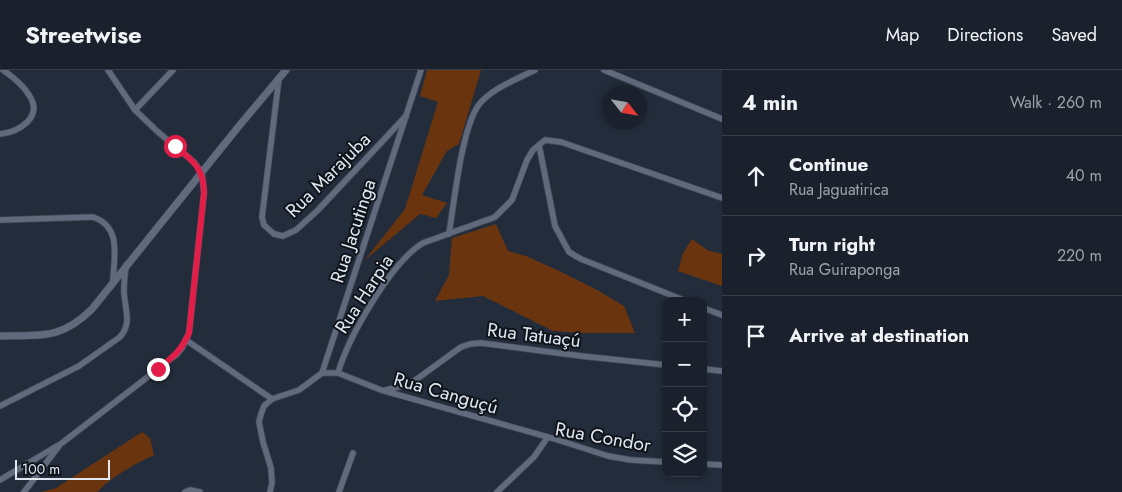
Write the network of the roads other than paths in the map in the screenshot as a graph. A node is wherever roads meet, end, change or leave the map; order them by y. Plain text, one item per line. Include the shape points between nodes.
1 (3, 70) edge
2 (108, 70) edge
3 (173, 70) edge
4 (286, 70) edge
5 (421, 70) edge
6 (534, 70) edge
7 (604, 70) edge
8 (279, 78) junction
9 (134, 110) junction
10 (406, 116) junction
11 (722, 120) edge
12 (0, 134) edge
13 (539, 145) junction
14 (202, 174) junction
15 (722, 198) edge
16 (0, 220) edge
17 (449, 234) junction
18 (126, 265) junction
19 (113, 281) junction
20 (676, 297) edge
21 (707, 309) edge
22 (722, 315) edge
23 (0, 336) edge
24 (186, 340) junction
25 (662, 365) edge
26 (707, 369) edge
27 (722, 371) edge
28 (322, 373) junction
29 (338, 373) junction
30 (381, 390) junction
31 (272, 399) junction
32 (0, 406) edge
33 (547, 438) junction
34 (62, 443) junction
35 (353, 453) dead end
36 (662, 462) edge
37 (707, 464) edge
38 (722, 465) edge
39 (0, 480) edge
40 (24, 492) edge
41 (185, 492) edge
42 (200, 492) edge
43 (270, 492) edge
44 (339, 492) edge
45 (497, 492) edge

1 - 12 street via 29,94 33,107 28,123
2 - 9 street
3 - 9 street
4 - 8 street
5 - 10 street, Rua Jacutinga
6 - 17 street via 498,90 474,111 467,128
7 - 11 street
8 - 10 street, Rua Marajuba via 262,217 264,226 274,234 283,236 296,230
8 - 14 street
9 - 14 street via 194,162
10 - 28 street, Rua Jacutinga
13 - 15 street via 545,140 561,142
13 - 17 street, Rua Harpia via 527,160 512,200 496,218
13 - 20 street via 555,226 569,252
14 - 18 street
14 - 24 street via 204,193
16 - 19 street via 94,217 107,223 114,243
17 - 29 street, Rua Harpia via 425,242 402,260 362,319
18 - 19 street
18 - 32 street via 124,290 128,324 120,338 79,366
19 - 23 street via 92,310 62,332
21 - 22 street
24 - 31 street
24 - 34 street via 177,354
25 - 30 street, Rua Tatuaçú via 481,343 460,347 410,384
26 - 27 street
28 - 29 street
28 - 31 street via 298,390
29 - 30 street, Rua Canguçú
30 - 33 street, Rua Canguçú
31 - 43 street via 264,406 259,422 271,468
33 - 36 street, Rua Condor via 616,457
33 - 45 street, Rua Condor via 534,457
34 - 39 street
34 - 40 street
35 - 44 street
37 - 38 street
41 - 42 street

